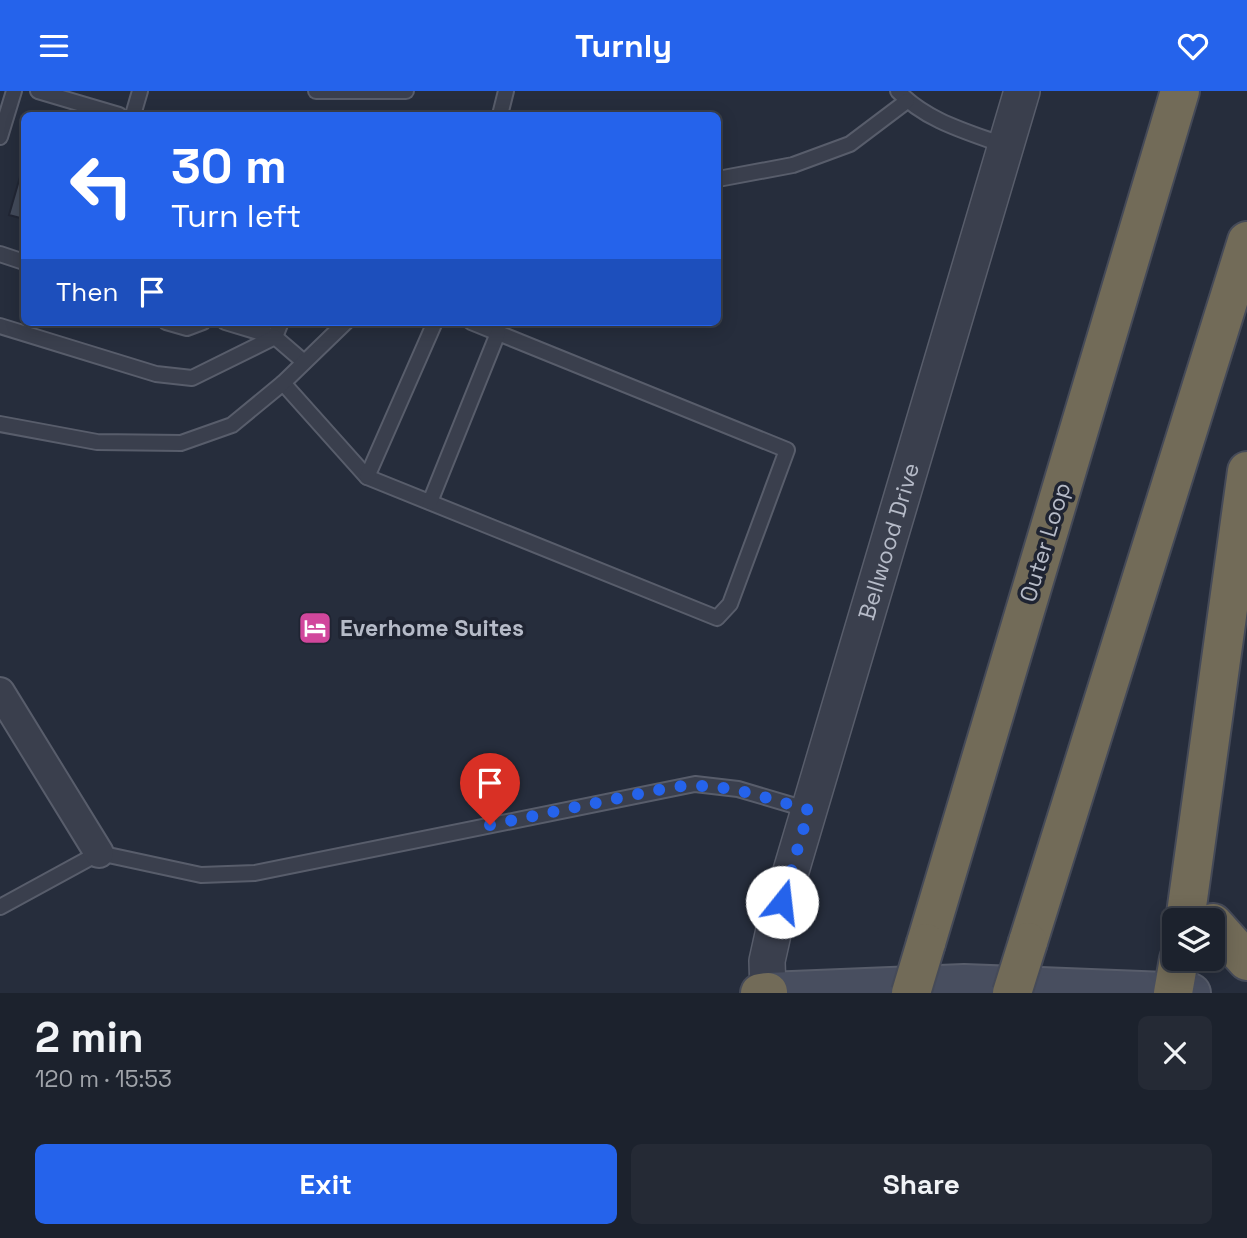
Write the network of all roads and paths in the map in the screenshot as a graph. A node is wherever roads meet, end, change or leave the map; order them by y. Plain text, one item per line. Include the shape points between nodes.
1 (14, 91) edge
2 (38, 91) edge
3 (140, 91) edge
4 (323, 91) edge
5 (406, 91) edge
6 (506, 91) edge
7 (1022, 91) edge
8 (1180, 91) edge
9 (902, 96) edge
10 (109, 112) edge
11 (134, 112) edge
12 (501, 112) edge
13 (0, 137) edge
14 (1006, 146) junction
15 (721, 178) edge
16 (1247, 240) edge
17 (0, 254) edge
18 (21, 261) edge
19 (0, 326) edge
20 (238, 326) edge
21 (279, 326) edge
22 (342, 326) edge
23 (433, 326) edge
24 (481, 326) edge
25 (498, 333) junction
26 (275, 337) junction
27 (303, 362) junction
28 (283, 383) junction
29 (0, 424) edge
30 (1247, 471) edge
31 (368, 477) junction
32 (430, 502) junction
33 (0, 692) edge
34 (809, 810) junction
35 (99, 853) junction
36 (1194, 855) junction
37 (0, 907) edge
38 (1187, 908) edge
39 (1206, 908) edge
40 (1225, 940) edge
41 (1247, 961) edge
42 (1179, 984) edge
43 (760, 993) edge
44 (768, 993) edge
45 (911, 993) edge
46 (1012, 993) edge

1 - 13 lane
2 - 10 lane
3 - 11 lane
4 - 5 lane
6 - 12 lane
7 - 14 street, Bellwood Drive
8 - 45 highway, Outer Loop, bridge
9 - 14 lane via 953,127
9 - 15 lane via 850,144 793,165
14 - 34 street, Bellwood Drive
16 - 46 highway, bridge
17 - 18 lane
19 - 26 lane via 156,374 192,378
20 - 26 lane
21 - 26 lane
22 - 27 lane
23 - 31 lane
24 - 25 lane
25 - 32 lane
25 - 32 lane via 787,450 730,604 717,618
26 - 27 lane
27 - 28 lane
28 - 29 lane via 232,425 181,443 97,442
28 - 31 lane
30 - 36 highway
31 - 32 lane
33 - 35 street
34 - 35 lane via 738,789 695,784 255,873 201,875
34 - 44 street, Bellwood Drive via 771,937
35 - 37 lane
36 - 38 highway
36 - 39 highway via 1196,884
40 - 41 highway
42 - 44 main road via 945,984
43 - 44 highway

